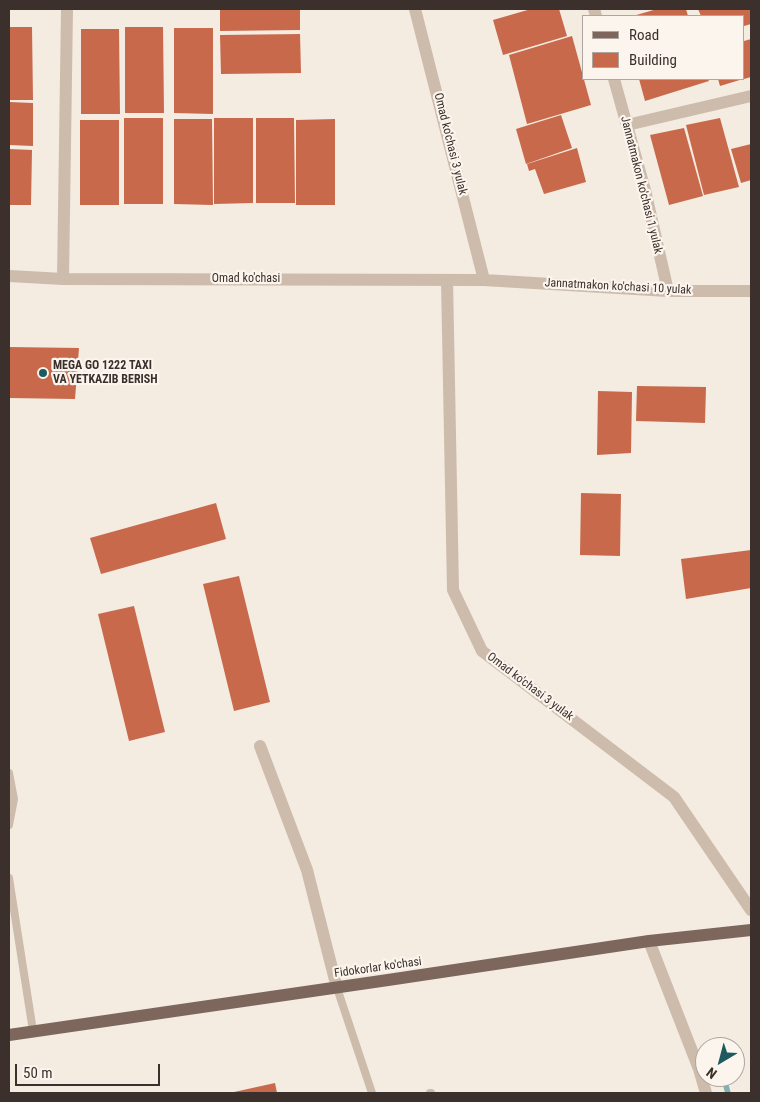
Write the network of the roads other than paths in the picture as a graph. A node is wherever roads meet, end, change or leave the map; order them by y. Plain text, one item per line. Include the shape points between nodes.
1 (68, 9) edge
2 (415, 9) edge
3 (614, 80) edge
4 (751, 96) edge
5 (627, 125) junction
6 (9, 276) edge
7 (63, 278) junction
8 (447, 280) junction
9 (484, 280) junction
10 (751, 290) edge
11 (668, 291) junction
12 (260, 746) dead end
13 (9, 773) edge
14 (9, 825) edge
15 (9, 878) edge
16 (751, 910) edge
17 (751, 930) edge
18 (649, 940) junction
19 (336, 988) junction
20 (33, 1031) junction
21 (9, 1034) edge
22 (372, 1093) edge
23 (706, 1093) edge

1 - 7 street
2 - 9 street, Omad ko'chasi 3 yulak
3 - 5 street, Jannatmakon ko'chasi 1 yulak
4 - 5 street
5 - 11 street, Jannatmakon ko'chasi 1 yulak
6 - 7 street, Omad ko'chasi
7 - 8 street, Omad ko'chasi
8 - 9 street, Omad ko'chasi
8 - 16 street, Omad ko'chasi 3 yulak via 453,590 482,650 674,797
9 - 11 street, Jannatmakon ko'chasi 10 yulak
10 - 11 street, Jannatmakon ko'chasi 10 yulak
12 - 19 street via 307,870
13 - 14 lane via 14,799
15 - 20 lane
17 - 18 main road, Fidokorlar ko'chasi
18 - 19 main road, Fidokorlar ko'chasi
18 - 23 street via 700,1068
19 - 20 main road, Fidokorlar ko'chasi
19 - 22 lane
20 - 21 main road, Fidokorlar ko'chasi

